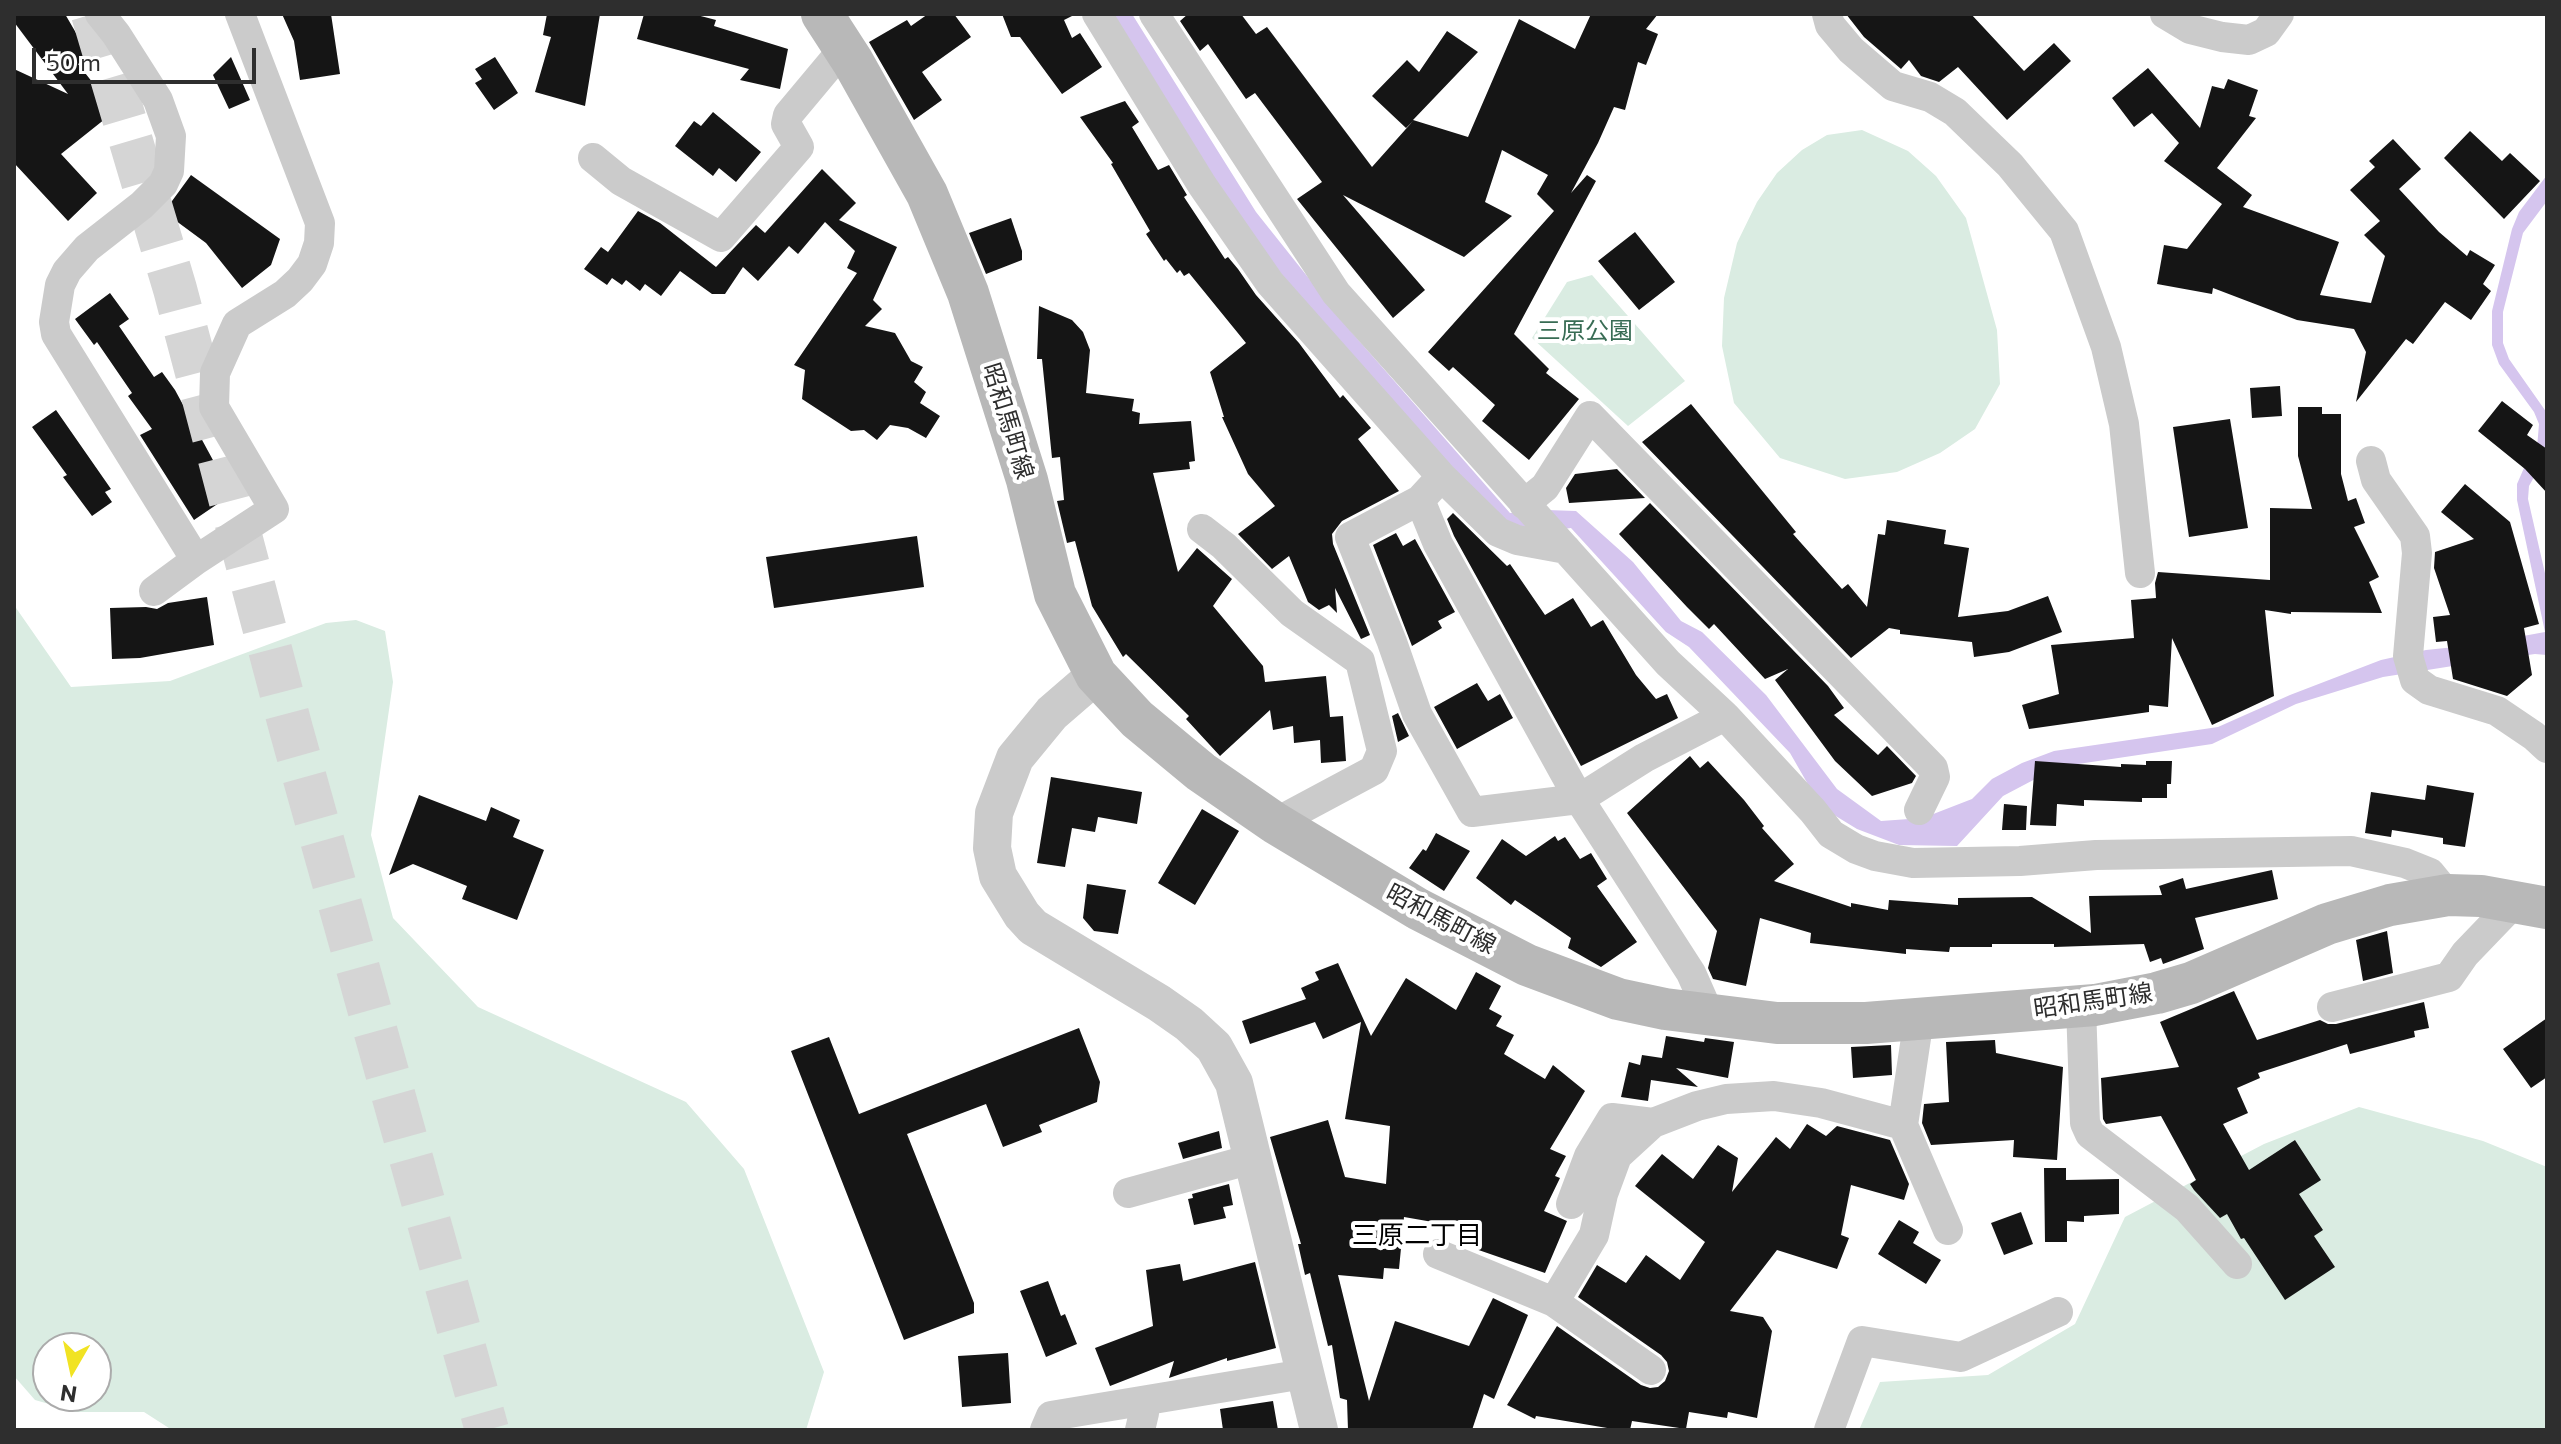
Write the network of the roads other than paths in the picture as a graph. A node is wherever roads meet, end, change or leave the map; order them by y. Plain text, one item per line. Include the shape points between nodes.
1 (100, 14) edge
2 (240, 14) edge
3 (1097, 14) edge
4 (1154, 14) edge
5 (1827, 14) edge
6 (2165, 14) edge
7 (2279, 14) edge
8 (833, 31) edge
9 (593, 158) dead end
10 (2371, 461) dead end
11 (1442, 477) junction
12 (1420, 500) junction
13 (1525, 506) junction
14 (1202, 529) dead end
15 (1558, 542) junction
16 (196, 560) junction
17 (2140, 573) dead end
18 (154, 591) dead end
19 (1096, 675) junction
20 (1725, 716) junction
21 (2547, 748) edge
22 (1579, 799) junction
23 (1919, 810) dead end
24 (1275, 823) junction
25 (2448, 895) junction
26 (2530, 906) edge
27 (2081, 1006) junction
28 (2332, 1007) dead end
29 (1710, 1016) junction
30 (1919, 1018) junction
31 (1653, 1123) junction
32 (1903, 1125) junction
33 (1252, 1159) junction
34 (1128, 1193) dead end
35 (1571, 1204) dead end
36 (1948, 1230) dead end
37 (1438, 1254) dead end
38 (2237, 1264) dead end
39 (1554, 1302) junction
40 (2058, 1312) dead end
41 (1651, 1370) dead end
42 (1304, 1374) junction
43 (1141, 1415) edge
44 (1045, 1430) edge
45 (1319, 1430) edge
46 (1829, 1430) edge

1 - 16 street via 163,111 171,136 169,171 142,205 87,248 67,271 57,298 56,334
2 - 16 street via 320,223 319,243 300,280 237,324 215,373 214,407 274,509
3 - 11 street via 1202,185 1270,283
4 - 13 street via 1336,293
5 - 17 street via 1851,50 1893,86 1930,97 1955,112 2010,165 2064,231 2106,347 2124,424
6 - 7 street via 2190,29 2249,40 2266,32
8 - 9 street via 788,115 786,124 799,147 721,237 621,181
8 - 19 main road, 昭和馬町線 via 927,194 968,293 1027,480 1055,594
10 - 21 street via 2376,480 2415,536 2411,668 2429,690 2497,711
11 - 12 street
11 - 15 street via 1498,532 1517,540
12 - 22 street via 1438,544
12 - 22 street via 1350,537 1417,714 1472,812
13 - 15 street
13 - 23 street via 1545,487 1590,416 1933,768 1935,777
14 - 24 street via 1292,613 1360,661 1382,751 1374,770
15 - 20 street via 1668,663
16 - 18 street
19 - 24 main road, 昭和馬町線 via 1147,728
19 - 33 street via 1052,713 1015,758 994,813 992,848 998,876 1033,927 1159,1003 1214,1047 1234,1083
20 - 22 street
20 - 25 street via 1831,834 1875,856 1913,863 2351,851 2430,873
22 - 29 street via 1691,973
24 - 29 main road, 昭和馬町線 via 1418,909 1527,965 1618,999
25 - 26 main road, 昭和馬町線
25 - 27 main road, 昭和馬町線 via 2327,924 2191,983
26 - 28 street via 2465,954 2449,977
27 - 30 main road, 昭和馬町線
27 - 38 street via 2085,1123 2090,1134 2187,1208
29 - 30 main road, 昭和馬町線 via 1777,1023
30 - 32 street
31 - 32 street via 1697,1106 1765,1095 1821,1103
31 - 35 street via 1612,1118 1589,1156
31 - 39 street via 1612,1163 1594,1235
32 - 36 street
33 - 34 street
33 - 42 street
37 - 39 street
39 - 41 street
40 - 46 street via 1961,1357 1862,1341
42 - 43 street
42 - 45 street
43 - 44 street via 1051,1416

